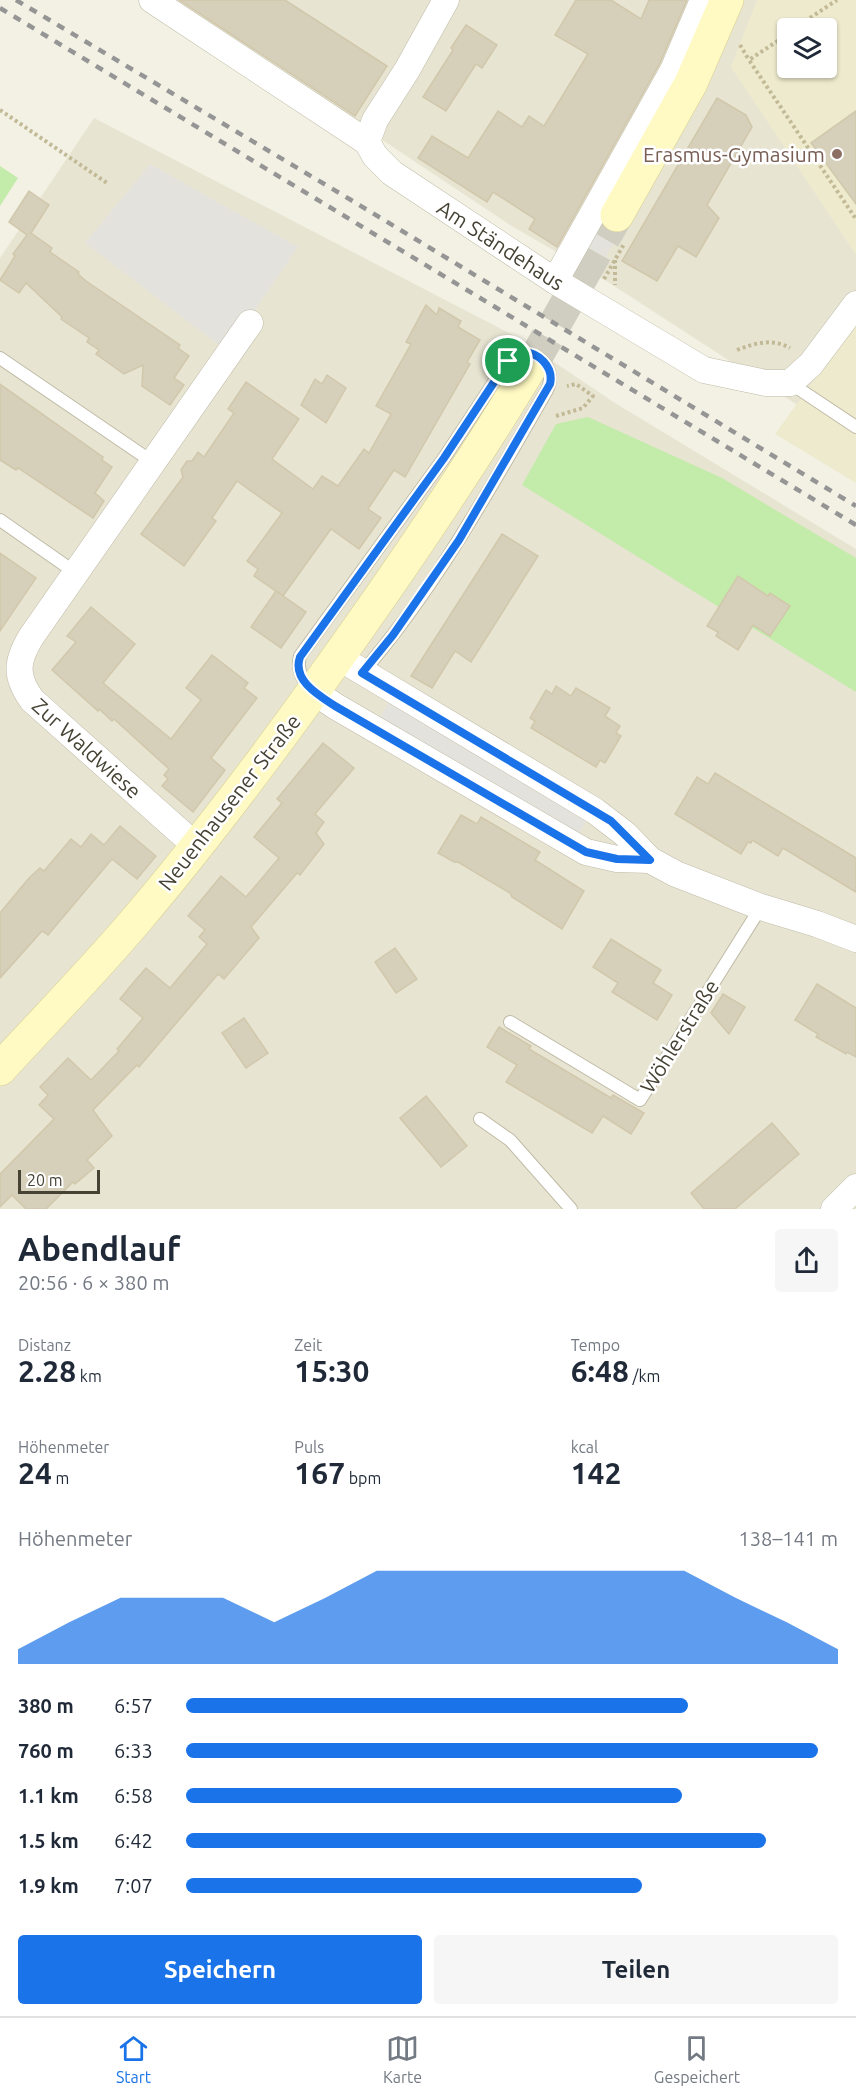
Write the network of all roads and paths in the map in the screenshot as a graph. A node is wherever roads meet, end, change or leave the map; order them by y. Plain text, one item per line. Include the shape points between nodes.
1 (152, 0) edge
2 (446, 0) edge
3 (703, 0) edge
4 (727, 0) edge
5 (837, 0) edge
6 (810, 18) edge
7 (777, 41) edge
8 (737, 42) dead end
9 (749, 60) junction
10 (0, 110) edge
11 (367, 141) junction
12 (107, 183) dead end
13 (617, 215) tunnel mouth
14 (856, 219) edge
15 (615, 259) dead end
16 (555, 281) junction
17 (615, 284) dead end
18 (856, 304) edge
19 (250, 323) dead end
20 (783, 345) dead end
21 (730, 353) dead end
22 (0, 358) edge
23 (531, 366) tunnel mouth
24 (790, 383) junction
25 (558, 388) dead end
26 (593, 396) dead end
27 (856, 426) edge
28 (154, 463) junction
29 (0, 520) edge
30 (76, 573) junction
31 (350, 665) junction
32 (313, 692) junction
33 (197, 847) junction
34 (650, 860) junction
35 (761, 907) junction
36 (856, 939) edge
37 (510, 1022) dead end
38 (0, 1069) edge
39 (480, 1119) dead end
40 (856, 1187) edge
41 (571, 1209) edge
42 (834, 1209) edge

1 - 11 street, Am Ständehaus
2 - 11 street via 375,120
3 - 16 street via 673,70
4 - 13 main road via 691,83
5 - 6 path
7 - 9 path
8 - 9 path
9 - 14 path
10 - 12 path
11 - 16 street, Am Ständehaus via 392,173
15 - 17 path
16 - 24 street, Am Ständehaus via 704,370 766,383
18 - 24 street via 811,364
19 - 28 street, Zur Waldwiese
20 - 21 path via 765,342
22 - 28 lane
23 - 31 main road, Neuenhausener Straße
24 - 27 lane
25 - 26 path via 576,384
28 - 30 street, Zur Waldwiese
29 - 30 lane
30 - 33 street, Zur Waldwiese via 26,645 20,660 22,684 32,700
31 - 32 main road, Neuenhausener Straße
31 - 32 lane via 397,630 459,540 552,379 549,368 534,355 521,352 508,361 444,458 300,657 299,671
31 - 34 street via 611,821
32 - 33 main road, Neuenhausener Straße
32 - 34 street via 586,852 617,859
33 - 38 main road, Neuenhausener Straße via 115,945
34 - 35 street
35 - 36 street
35 - 37 lane, Wöhlerstraße via 640,1100
39 - 41 lane via 510,1140
40 - 42 street

